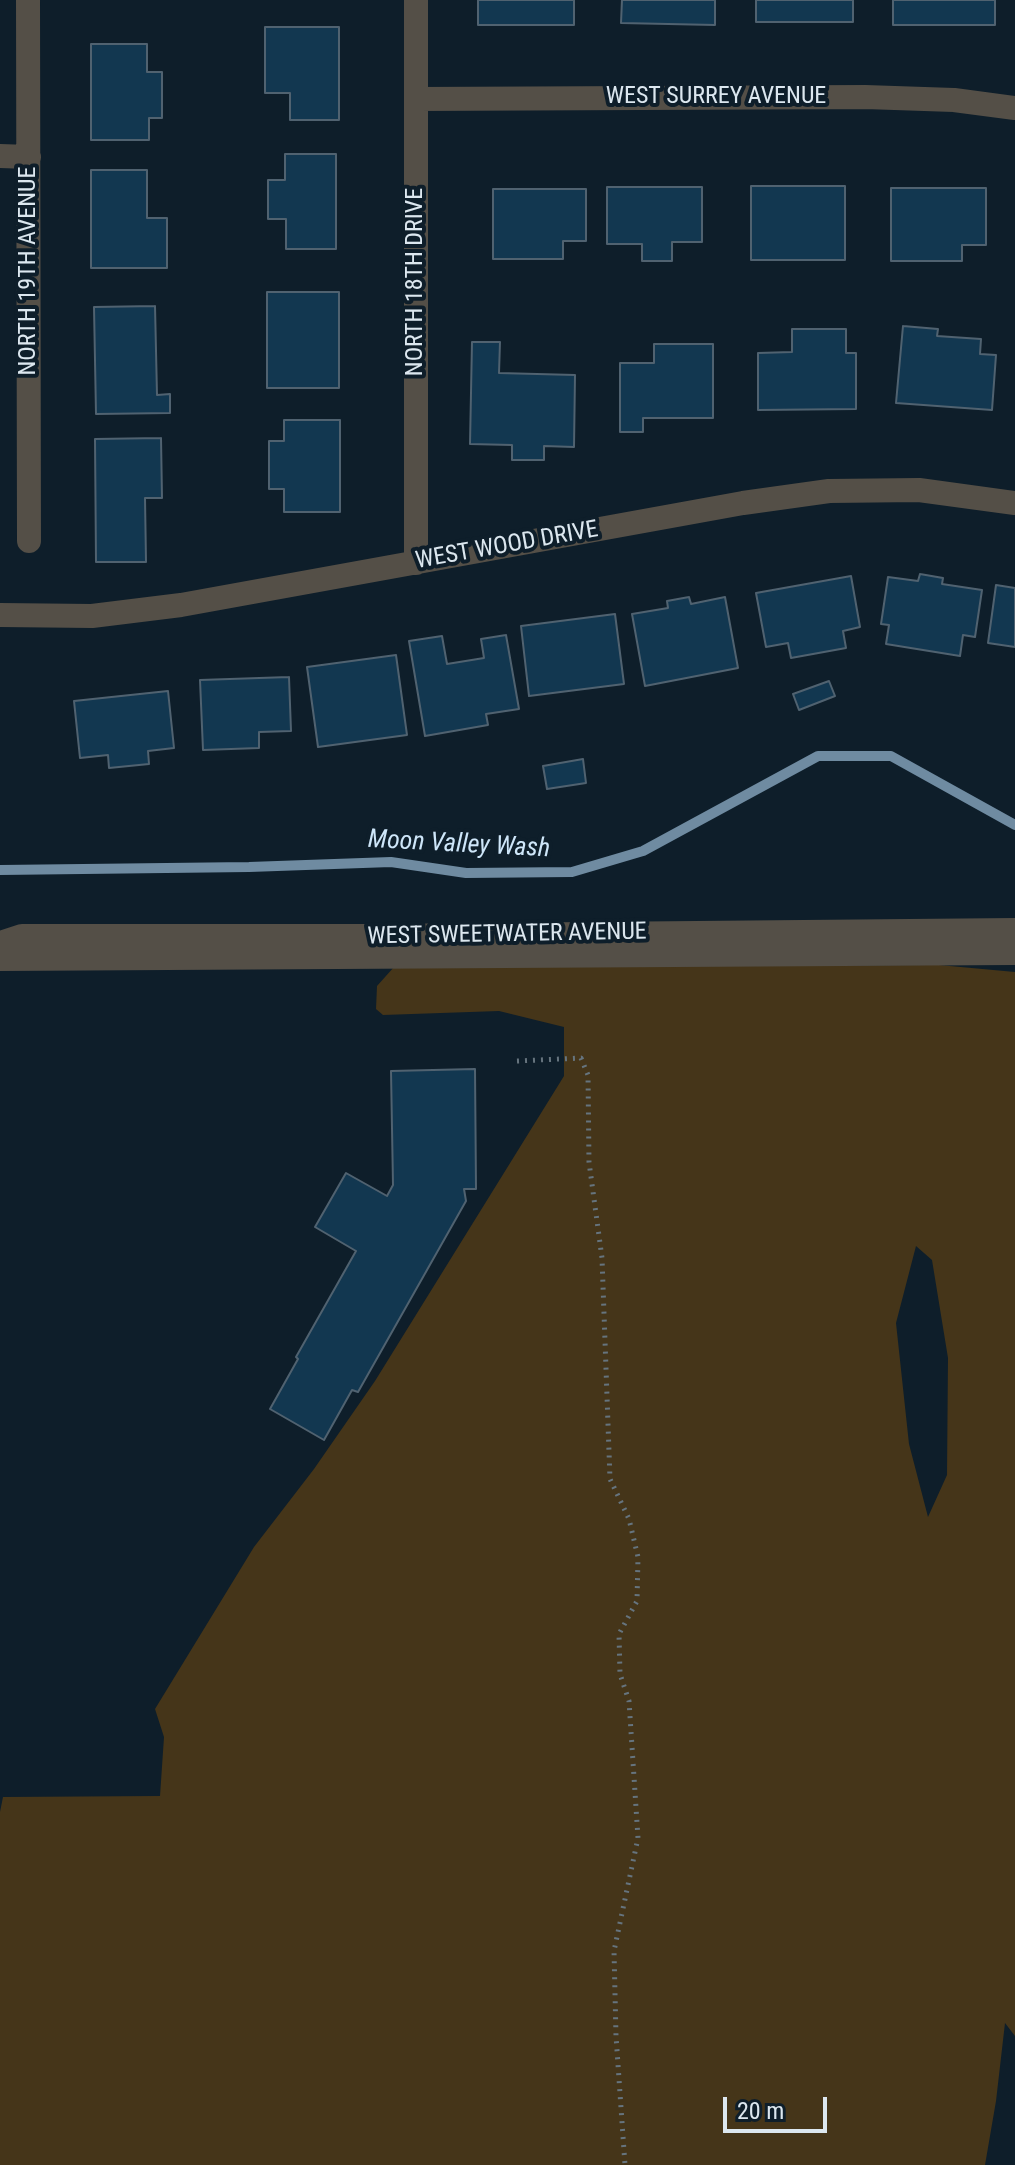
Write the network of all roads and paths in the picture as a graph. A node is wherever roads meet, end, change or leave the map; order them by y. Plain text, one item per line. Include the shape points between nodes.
1 (28, 0) edge
2 (416, 0) edge
3 (416, 99) junction
4 (1015, 108) edge
5 (0, 156) edge
6 (29, 157) junction
7 (1015, 503) edge
8 (29, 541) dead end
9 (416, 563) junction
10 (0, 615) edge
11 (1015, 930) edge
12 (0, 943) edge
13 (1015, 953) edge
14 (0, 959) edge
15 (517, 1061) dead end
16 (625, 2165) edge

1 - 6 street, NORTH 19TH AVENUE
2 - 3 street, NORTH 18TH DRIVE
3 - 4 street, WEST SURREY AVENUE via 865,97
3 - 9 street, NORTH 18TH DRIVE
5 - 6 street
6 - 8 street, NORTH 19TH AVENUE
7 - 9 street, WEST WOOD DRIVE via 919,490 829,491
9 - 10 street, WEST WOOD DRIVE via 92,616
11 - 12 street, WEST SWEETWATER AVENUE via 22,936
13 - 14 street, WEST SWEETWATER AVENUE
15 - 16 path via 581,1058 588,1075 589,1162 602,1258 610,1479 629,1519 638,1557 637,1601 619,1634 638,1838 614,1951

